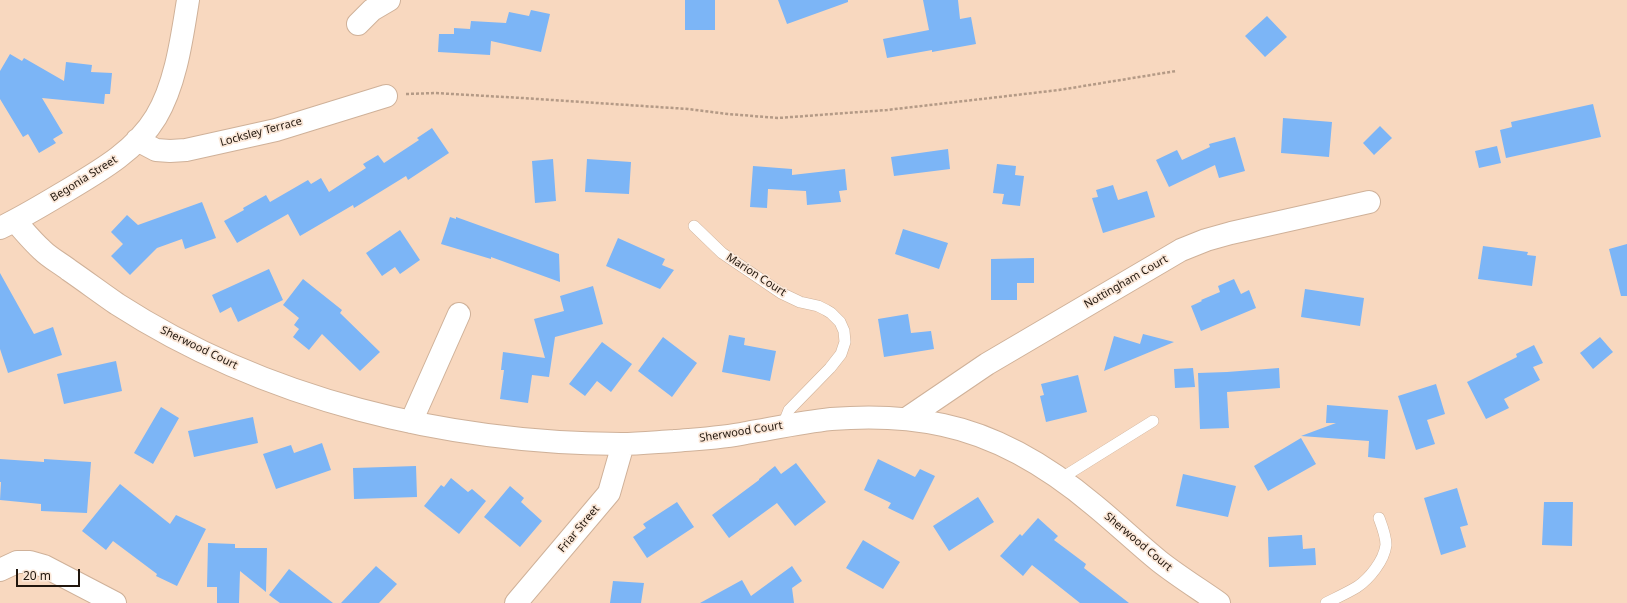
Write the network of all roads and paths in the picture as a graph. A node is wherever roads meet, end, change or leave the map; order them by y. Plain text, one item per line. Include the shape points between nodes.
1 (188, 0) edge
2 (389, 0) edge
3 (358, 24) dead end
4 (1176, 72) dead end
5 (386, 96) joint
6 (137, 140) junction
7 (1369, 202) dead end
8 (7, 225) edge
9 (694, 226) dead end
10 (459, 314) dead end
11 (906, 419) junction
12 (1153, 421) dead end
13 (411, 422) junction
14 (783, 426) junction
15 (623, 444) junction
16 (1060, 479) junction
17 (1379, 518) dead end
18 (0, 570) edge
19 (115, 603) edge
20 (516, 603) edge
21 (1219, 603) edge
22 (1326, 603) edge

1 - 6 street, Begonia Street via 180,47 164,101 157,116
2 - 3 street via 372,10
4 - 5 path via 1059,90 895,110 778,118 680,108 443,93
5 - 6 street, Locksley Terrace via 276,130 186,150 156,150
6 - 8 street, Begonia Street via 117,159 93,175
7 - 11 street, Nottingham Court via 1231,233 1181,250 987,364
8 - 13 street, Sherwood Court via 104,295 185,343 283,385 324,399
9 - 14 lane, Marion Court via 722,253 781,293 800,302 818,306 840,322 844,331 841,354 789,410
10 - 13 street
11 - 14 street, Sherwood Court via 831,419
11 - 16 street, Sherwood Court via 944,425 1013,449
12 - 16 lane
13 - 15 street, Sherwood Court via 466,433 532,440
14 - 15 street, Sherwood Court via 690,440
15 - 20 street, Friar Street via 609,493
16 - 21 street, Sherwood Court via 1157,559
17 - 22 lane via 1386,546 1378,564 1369,578 1356,588
18 - 19 street via 17,562 44,566

